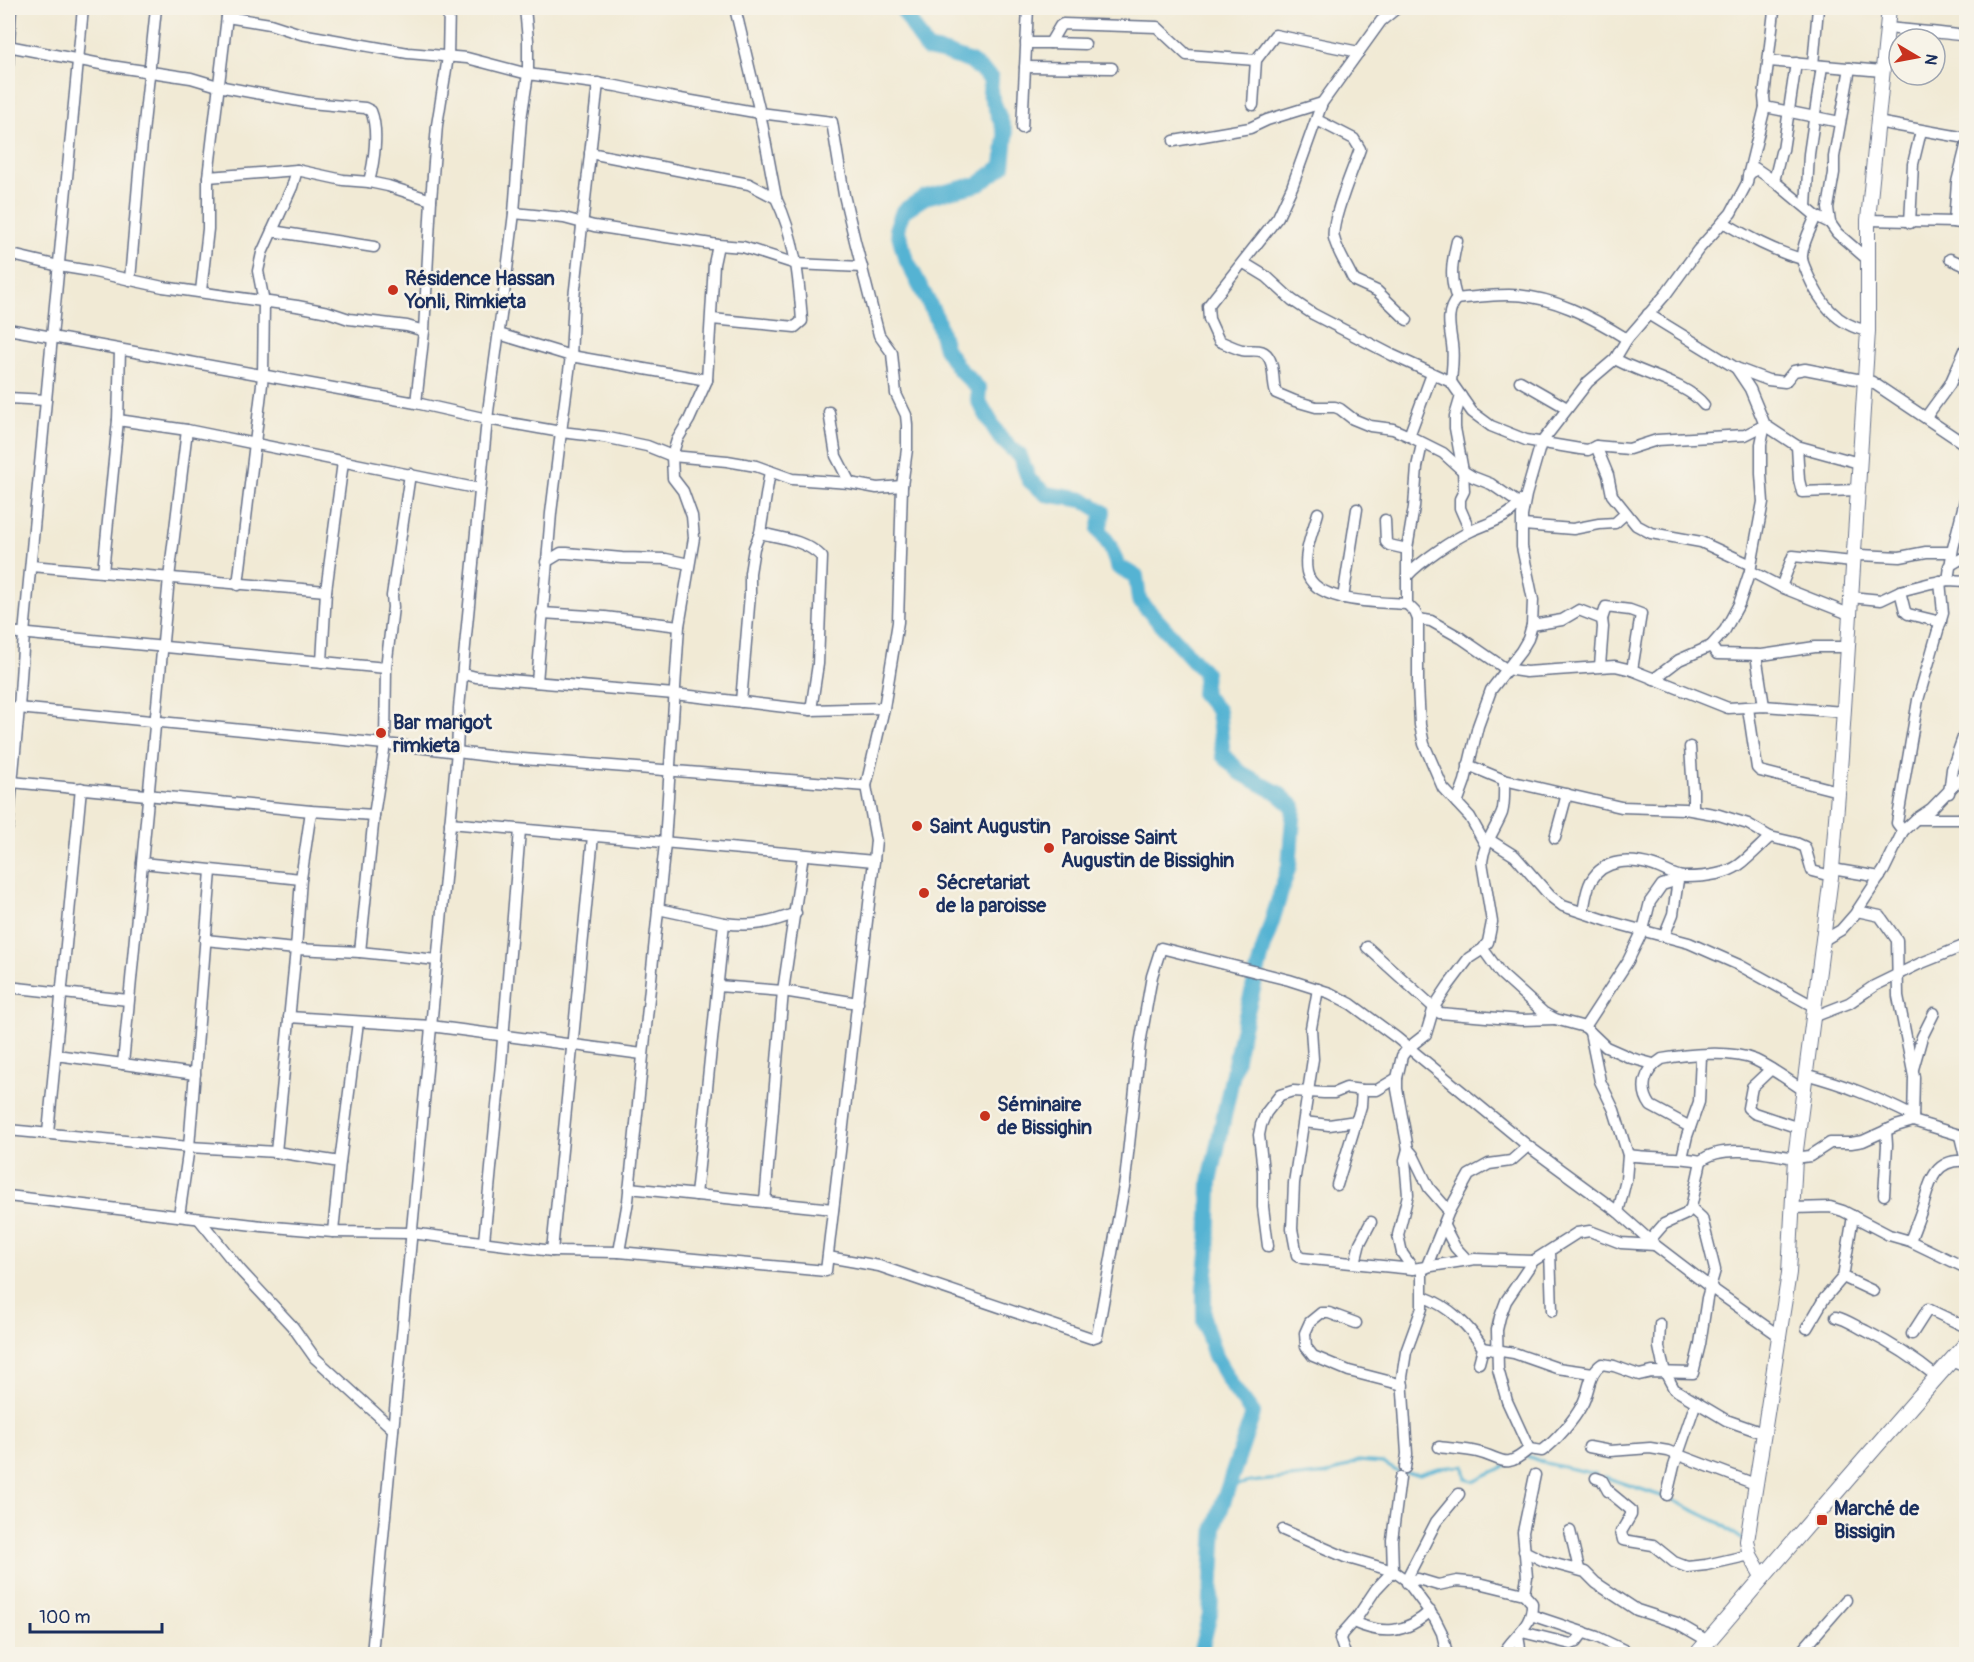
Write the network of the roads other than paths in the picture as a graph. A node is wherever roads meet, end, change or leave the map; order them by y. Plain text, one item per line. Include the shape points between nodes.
1 (11, 8) edge
2 (83, 8) edge
3 (156, 8) edge
4 (449, 8) edge
5 (525, 8) edge
6 (735, 8) edge
7 (1028, 8) edge
8 (1396, 8) edge
9 (1771, 8) edge
10 (1818, 8) edge
11 (1889, 8) edge
12 (228, 13) edge
13 (1887, 27) edge
14 (1887, 28) edge
15 (1947, 34) edge
16 (1966, 36) edge
17 (1026, 43) junction
18 (1050, 44) junction
19 (1085, 44) dead end
20 (8, 46) edge
21 (1359, 52) junction
22 (448, 57) junction
23 (78, 59) junction
24 (1256, 60) junction
25 (1769, 61) junction
26 (1796, 63) junction
27 (8, 64) edge
28 (1818, 65) junction
29 (1025, 67) junction
30 (1112, 68) dead end
31 (1850, 68) junction
32 (150, 71) junction
33 (1882, 71) junction
34 (528, 74) junction
35 (598, 83) junction
36 (218, 86) junction
37 (1322, 103) junction
38 (1253, 105) dead end
39 (1765, 107) junction
40 (1790, 112) junction
41 (760, 113) junction
42 (1815, 118) junction
43 (1317, 120) junction
44 (1840, 122) junction
45 (1877, 122) junction
46 (1022, 128) dead end
47 (1921, 131) junction
48 (1966, 138) edge
49 (1174, 141) dead end
50 (1966, 146) edge
51 (590, 153) junction
52 (297, 170) junction
53 (1752, 172) junction
54 (208, 177) junction
55 (1774, 181) junction
56 (369, 182) junction
57 (776, 198) junction
58 (431, 200) junction
59 (1806, 207) junction
60 (514, 213) junction
61 (1816, 216) junction
62 (1868, 220) junction
63 (1723, 222) junction
64 (1954, 222) junction
65 (582, 223) junction
66 (1830, 223) junction
67 (1910, 223) junction
68 (1966, 224) edge
69 (272, 231) junction
70 (1456, 241) dead end
71 (718, 245) junction
72 (374, 247) dead end
73 (8, 254) edge
74 (1802, 259) junction
75 (1867, 259) junction
76 (1950, 259) dead end
77 (1244, 263) junction
78 (796, 264) junction
79 (59, 266) junction
80 (1966, 266) edge
81 (862, 267) junction
82 (130, 280) junction
83 (201, 291) junction
84 (1457, 299) junction
85 (264, 302) junction
86 (1648, 314) junction
87 (712, 320) junction
88 (1407, 320) dead end
89 (8, 329) edge
90 (424, 331) junction
91 (1868, 331) junction
92 (499, 334) junction
93 (52, 338) junction
94 (1627, 339) junction
95 (1966, 348) edge
96 (120, 350) junction
97 (571, 356) junction
98 (1615, 359) junction
99 (1736, 368) junction
100 (1432, 374) junction
101 (263, 376) junction
102 (707, 380) junction
103 (1863, 380) junction
104 (1520, 381) dead end
105 (1450, 382) junction
106 (1461, 396) junction
107 (8, 398) edge
108 (46, 400) junction
109 (416, 403) junction
110 (1704, 405) dead end
111 (1567, 408) junction
112 (828, 412) dead end
113 (1926, 417) junction
114 (487, 419) junction
115 (118, 420) junction
116 (1765, 425) junction
117 (187, 430) junction
118 (561, 432) junction
119 (1409, 436) junction
120 (1541, 443) junction
121 (1422, 444) junction
122 (254, 445) junction
123 (1966, 445) edge
124 (1596, 446) junction
125 (1797, 446) junction
126 (672, 456) junction
127 (343, 462) junction
128 (1859, 463) junction
129 (770, 471) junction
130 (1463, 471) junction
131 (410, 474) junction
132 (850, 483) junction
133 (902, 486) junction
134 (480, 489) junction
135 (1857, 490) junction
136 (1966, 496) edge
137 (1523, 500) junction
138 (1357, 509) dead end
139 (1318, 513) dead end
140 (1625, 514) junction
141 (1385, 520) dead end
142 (1523, 525) junction
143 (1470, 531) junction
144 (760, 533) junction
145 (1407, 549) junction
146 (1952, 552) junction
147 (1966, 556) edge
148 (546, 562) junction
149 (1853, 562) junction
150 (689, 564) junction
151 (31, 566) junction
152 (1949, 566) junction
153 (1750, 568) junction
154 (103, 572) junction
155 (1407, 576) junction
156 (169, 578) junction
157 (1966, 580) edge
158 (1944, 581) junction
159 (238, 585) junction
160 (1781, 587) junction
161 (326, 591) junction
162 (1900, 591) junction
163 (1850, 597) junction
164 (1343, 598) junction
165 (1407, 604) junction
166 (542, 613) junction
167 (1849, 614) junction
168 (1418, 619) junction
169 (1602, 619) junction
170 (1941, 622) junction
171 (1532, 625) junction
172 (679, 626) junction
173 (8, 632) edge
174 (24, 634) junction
175 (164, 646) junction
176 (1711, 646) junction
177 (1848, 647) junction
178 (1756, 655) junction
179 (322, 662) junction
180 (1600, 666) junction
181 (386, 668) junction
182 (1506, 669) junction
183 (1632, 670) junction
184 (464, 674) junction
185 (1654, 680) junction
186 (537, 682) junction
187 (674, 694) junction
188 (741, 702) junction
189 (8, 706) edge
190 (1764, 706) junction
191 (19, 708) junction
192 (884, 708) junction
193 (1748, 708) junction
194 (811, 710) junction
195 (1844, 712) junction
196 (156, 721) junction
197 (1966, 729) edge
198 (385, 744) junction
199 (1690, 747) dead end
200 (457, 751) junction
201 (1468, 765) junction
202 (669, 770) junction
203 (1966, 773) edge
204 (1504, 780) junction
205 (12, 782) junction
206 (866, 786) junction
207 (81, 788) junction
208 (1838, 791) junction
209 (1949, 793) junction
210 (1567, 794) junction
211 (149, 795) junction
212 (1457, 803) junction
213 (1692, 810) junction
214 (311, 811) junction
215 (374, 815) junction
216 (1966, 817) edge
217 (1916, 819) junction
218 (450, 823) junction
219 (8, 827) edge
220 (520, 830) junction
221 (1903, 831) junction
222 (593, 836) junction
223 (1770, 837) junction
224 (1555, 838) dead end
225 (1487, 842) junction
226 (665, 843) junction
227 (803, 855) junction
228 (874, 861) junction
229 (142, 863) junction
230 (211, 871) junction
231 (1831, 873) junction
232 (1880, 877) junction
233 (1679, 878) junction
234 (301, 879) junction
235 (658, 909) junction
236 (1857, 911) junction
237 (1583, 912) junction
238 (796, 913) junction
239 (724, 923) junction
240 (1643, 930) junction
241 (1664, 936) junction
242 (205, 940) junction
243 (1824, 940) junction
244 (1966, 945) edge
245 (1367, 947) dead end
246 (296, 949) junction
247 (1483, 949) junction
248 (360, 952) junction
249 (437, 960) junction
250 (1897, 976) junction
251 (718, 986) junction
252 (8, 987) edge
253 (1318, 989) junction
254 (783, 991) junction
255 (61, 993) junction
256 (128, 1000) junction
257 (858, 1003) junction
258 (1434, 1007) junction
259 (1814, 1012) junction
260 (1934, 1013) dead end
261 (289, 1017) junction
262 (1555, 1019) junction
263 (358, 1022) junction
264 (431, 1026) junction
265 (1588, 1030) junction
266 (504, 1036) junction
267 (572, 1045) junction
268 (1408, 1048) junction
269 (642, 1054) junction
270 (56, 1055) junction
271 (1701, 1056) junction
272 (123, 1064) junction
273 (1653, 1064) junction
274 (1771, 1069) junction
275 (1912, 1069) junction
276 (195, 1074) junction
277 (1805, 1074) junction
278 (1397, 1078) junction
279 (1362, 1090) junction
280 (1803, 1090) junction
281 (1309, 1092) junction
282 (1913, 1118) junction
283 (1356, 1121) junction
284 (1304, 1122) junction
285 (1690, 1127) junction
286 (1798, 1128) junction
287 (8, 1130) edge
288 (1886, 1130) junction
289 (48, 1132) junction
290 (1963, 1137) edge
291 (1528, 1146) junction
292 (189, 1147) junction
293 (1408, 1149) junction
294 (276, 1152) junction
295 (1628, 1155) junction
296 (1682, 1158) junction
297 (1795, 1158) junction
298 (1701, 1161) junction
299 (339, 1162) junction
300 (1337, 1185) dead end
301 (629, 1188) junction
302 (696, 1195) junction
303 (1884, 1195) dead end
304 (8, 1196) edge
305 (765, 1202) junction
306 (1691, 1208) junction
307 (1793, 1208) junction
308 (833, 1209) junction
309 (1449, 1211) junction
310 (1618, 1212) junction
311 (179, 1216) junction
312 (1853, 1216) junction
313 (199, 1220) junction
314 (1371, 1222) dead end
315 (1444, 1226) junction
316 (333, 1232) junction
317 (411, 1233) junction
318 (484, 1241) junction
319 (1910, 1241) junction
320 (1652, 1242) junction
321 (1268, 1246) dead end
322 (552, 1251) junction
323 (1550, 1251) junction
324 (619, 1252) junction
325 (828, 1257) junction
326 (1467, 1260) junction
327 (1533, 1261) junction
328 (1354, 1263) junction
329 (1966, 1268) edge
330 (1420, 1269) junction
331 (1843, 1277) junction
332 (1710, 1287) junction
333 (1873, 1291) dead end
334 (1424, 1297) junction
335 (1552, 1311) dead end
336 (1836, 1317) dead end
337 (1356, 1323) dead end
338 (1660, 1324) dead end
339 (1966, 1327) edge
340 (1807, 1328) dead end
341 (1912, 1334) dead end
342 (1778, 1335) junction
343 (1966, 1344) edge
344 (1483, 1348) junction
345 (1497, 1350) junction
346 (1951, 1361) junction
347 (1479, 1363) dead end
348 (1966, 1367) edge
349 (1665, 1372) junction
350 (1593, 1373) junction
351 (1937, 1377) junction
352 (1403, 1385) junction
353 (1696, 1402) junction
354 (393, 1429) junction
355 (1763, 1433) junction
356 (1439, 1447) dead end
357 (1589, 1447) dead end
358 (1529, 1449) junction
359 (1679, 1454) junction
360 (1405, 1468) dead end
361 (1535, 1475) dead end
362 (1400, 1478) dead end
363 (1596, 1478) dead end
364 (1755, 1484) junction
365 (1459, 1494) dead end
366 (1667, 1495) dead end
367 (1283, 1530) dead end
368 (1570, 1531) dead end
369 (1524, 1551) junction
370 (1750, 1555) junction
371 (1579, 1569) junction
372 (1393, 1571) junction
373 (1763, 1578) junction
374 (1406, 1581) junction
375 (1524, 1594) junction
376 (1846, 1600) dead end
377 (1430, 1611) junction
378 (1531, 1615) junction
379 (1353, 1622) junction
380 (1584, 1632) junction
381 (1520, 1634) junction
382 (1701, 1651) edge
383 (372, 1654) edge
384 (1345, 1654) edge
385 (1447, 1654) edge
386 (1503, 1654) edge
387 (1521, 1654) edge
388 (1632, 1654) edge
389 (1799, 1654) edge

1 - 20 street
2 - 23 street
3 - 32 street
4 - 22 street
5 - 34 street
6 - 41 street
7 - 17 street
8 - 21 street
9 - 25 street via 1774,11
10 - 28 street
11 - 13 street
12 - 22 street via 301,34
12 - 36 street
14 - 33 street
15 - 16 street
17 - 18 street
17 - 29 street
18 - 19 street
18 - 24 street via 1063,24 1157,27 1187,55
20 - 23 street
20 - 27 street
21 - 24 street via 1275,34
21 - 37 street
22 - 34 street
22 - 58 street
23 - 32 street
23 - 79 street
24 - 38 street
25 - 26 street
25 - 39 street
26 - 28 street
26 - 40 street
28 - 31 street
28 - 42 street
29 - 30 street
29 - 46 street
31 - 33 street
31 - 44 street
32 - 36 street
32 - 82 street
33 - 45 street
34 - 35 street
34 - 60 street
35 - 41 street
35 - 51 street
36 - 54 street
36 - 56 street via 371,111 374,143
37 - 43 street
37 - 49 street via 1250,128
39 - 40 street
39 - 53 street
40 - 42 street
40 - 55 street
41 - 57 street
41 - 81 street via 832,122 844,195
42 - 44 street
42 - 59 street
43 - 77 street via 1278,218
43 - 88 street via 1354,139 1360,149 1334,237 1352,277 1377,291
44 - 66 street via 1828,208
45 - 47 street
45 - 62 street
47 - 48 street
47 - 67 street via 1913,164
50 - 64 street via 1957,182
51 - 57 street via 750,184
51 - 65 street
52 - 54 street
52 - 56 street
52 - 69 street
53 - 55 street
53 - 63 street via 1739,201
54 - 83 street via 208,229
55 - 59 street
56 - 58 street
57 - 78 street
58 - 90 street
59 - 61 street
60 - 65 street
60 - 92 street
61 - 66 street
61 - 74 street
62 - 67 street
62 - 75 street
63 - 74 street via 1781,254
63 - 86 street
64 - 67 street
64 - 68 street
65 - 71 street
65 - 97 street
66 - 75 street
69 - 72 street
69 - 85 street via 258,271
70 - 84 street via 1451,274
71 - 78 street via 743,247
71 - 87 street
73 - 79 street
74 - 91 street via 1815,293 1826,306 1850,326
75 - 91 street
76 - 80 street
77 - 100 street via 1313,314
77 - 119 street via 1208,306 1219,341 1245,351 1263,351 1271,362 1276,393 1284,398 1335,407 1370,426
78 - 81 street
78 - 87 street via 802,321 799,325
79 - 82 street
79 - 93 street
81 - 133 street via 879,335 892,354 896,394 906,415
82 - 83 street
83 - 85 street
84 - 94 street via 1506,295 1553,302
84 - 105 street via 1449,323
85 - 90 street
85 - 101 street
86 - 94 street
86 - 99 street
87 - 102 street
89 - 93 street
90 - 109 street
91 - 103 street
92 - 97 street
92 - 114 street
93 - 96 street
93 - 108 street
94 - 98 street
95 - 113 street via 1950,384
96 - 101 street
96 - 115 street
97 - 102 street
97 - 118 street
98 - 110 street via 1689,391
98 - 111 street via 1588,382
99 - 103 street via 1785,382 1794,371 1805,369
99 - 116 street
100 - 105 street
100 - 119 street
101 - 109 street
101 - 122 street
102 - 126 street
103 - 113 street via 1881,387
103 - 128 street
104 - 111 street
105 - 106 street
106 - 120 street via 1480,420 1510,435
106 - 130 street via 1455,428
107 - 108 street
108 - 151 street
109 - 114 street
111 - 120 street
112 - 132 street via 836,456
113 - 123 street
114 - 118 street
114 - 134 street
115 - 117 street
115 - 154 street
116 - 124 street via 1745,435 1657,440 1629,448
116 - 125 street
116 - 153 street via 1761,454 1763,502
117 - 122 street
117 - 156 street
118 - 126 street via 647,446
118 - 148 street
119 - 121 street
120 - 124 street via 1588,450
120 - 137 street
121 - 130 street via 1443,453
121 - 145 street
122 - 127 street
122 - 159 street
124 - 140 street via 1612,495
125 - 128 street
125 - 135 street via 1803,492
126 - 129 street via 727,461
126 - 150 street via 674,478 683,491 693,523
127 - 131 street
127 - 161 street
128 - 135 street
129 - 132 street via 792,479
129 - 144 street
130 - 137 street
130 - 143 street via 1460,508
131 - 134 street
131 - 181 street
132 - 133 street via 877,488
133 - 192 street via 898,622
134 - 184 street
135 - 149 street
136 - 146 street
137 - 142 street
137 - 143 street via 1500,521
138 - 164 street
139 - 164 street via 1310,539 1307,573 1316,585
140 - 142 street via 1615,523 1573,529
140 - 153 street via 1645,531 1701,542
141 - 145 street via 1386,542
142 - 171 street via 1522,547 1533,600
143 - 155 street
144 - 188 street via 750,573
144 - 194 street via 797,541 822,557 818,664
145 - 155 street
146 - 149 street via 1900,557 1860,555
146 - 152 street
147 - 152 street
148 - 150 street via 567,553 666,558
148 - 166 street
149 - 160 street via 1793,556
149 - 163 street
150 - 172 street
151 - 154 street
151 - 174 street
152 - 158 street
153 - 160 street
153 - 176 street via 1739,604
154 - 156 street
155 - 165 street
156 - 159 street
156 - 175 street
157 - 158 street
158 - 162 street
158 - 170 street
159 - 161 street
160 - 167 street
161 - 179 street
162 - 163 street via 1881,600
162 - 170 street via 1908,614
163 - 167 street
164 - 165 street
165 - 168 street
166 - 172 street
166 - 186 street
167 - 177 street
168 - 182 street via 1431,621 1461,638
168 - 212 street via 1420,725 1424,744 1443,788
169 - 171 street via 1579,610 1567,618
169 - 180 street
169 - 183 street via 1606,608 1641,614
170 - 221 street via 1918,700 1905,771 1897,820
171 - 182 street via 1521,651
172 - 187 street
173 - 174 street
174 - 175 street
174 - 191 street
175 - 179 street
175 - 196 street
176 - 178 street via 1717,654
176 - 185 street via 1679,660
177 - 178 street
177 - 195 street
178 - 190 street
179 - 181 street
180 - 182 street via 1526,672
180 - 183 street
181 - 198 street
182 - 201 street via 1491,690
183 - 185 street
184 - 186 street
184 - 200 street
185 - 193 street via 1726,708
186 - 187 street
187 - 188 street
187 - 202 street
188 - 194 street
189 - 191 street
190 - 193 street
190 - 195 street
191 - 196 street
191 - 205 street
192 - 194 street
192 - 206 street
193 - 208 street via 1760,771
195 - 208 street
196 - 198 street
196 - 211 street
197 - 209 street via 1952,769
198 - 200 street
198 - 215 street
199 - 213 street
200 - 202 street
200 - 218 street
201 - 204 street
201 - 212 street
202 - 206 street
202 - 226 street
203 - 209 street
204 - 210 street
204 - 225 street via 1502,812
205 - 207 street
205 - 219 street
206 - 228 street via 876,840
207 - 211 street
207 - 255 street
208 - 231 street
209 - 217 street
210 - 213 street via 1630,809
210 - 224 street
211 - 214 street
211 - 229 street
212 - 225 street
213 - 223 street via 1748,824
214 - 215 street
214 - 234 street
215 - 248 street
216 - 217 street
217 - 221 street
218 - 220 street
218 - 249 street
220 - 222 street
220 - 266 street
221 - 232 street
222 - 226 street
222 - 267 street
223 - 231 street via 1805,847 1812,871
223 - 233 street via 1733,868
225 - 237 street via 1515,856 1556,902
225 - 247 street via 1482,862 1492,922
226 - 227 street
226 - 235 street
227 - 228 street
227 - 238 street
228 - 257 street
229 - 230 street
229 - 256 street
230 - 234 street
230 - 242 street
231 - 232 street
231 - 243 street
232 - 236 street
233 - 237 street via 1651,865 1611,864 1591,882
233 - 240 street via 1662,885 1656,893
233 - 241 street via 1673,914
234 - 246 street
235 - 239 street
235 - 269 street
236 - 243 street via 1841,930
236 - 250 street via 1880,916 1895,935
237 - 240 street
238 - 239 street via 774,922
238 - 254 street
239 - 251 street
240 - 241 street
240 - 265 street
241 - 259 street via 1739,965
242 - 246 street
242 - 276 street
243 - 259 street
244 - 250 street
245 - 258 street
246 - 248 street
246 - 261 street
247 - 258 street via 1461,967
247 - 262 street via 1501,974 1533,1005
248 - 249 street
249 - 264 street
250 - 259 street via 1849,1003
250 - 275 street
251 - 254 street
251 - 302 street
252 - 255 street
253 - 268 street via 1352,1004
253 - 281 street via 1311,1028 1314,1052
253 - 325 street via 1161,948 1140,1044 1125,1181 1097,1336 1091,1338 885,1268
254 - 257 street
254 - 305 street
255 - 256 street
255 - 270 street
256 - 272 street
257 - 308 street
258 - 262 street via 1445,1015
258 - 268 street via 1426,1034
259 - 277 street
260 - 275 street
261 - 263 street
261 - 294 street
262 - 265 street
263 - 264 street
263 - 299 street
264 - 266 street
264 - 317 street
265 - 273 street via 1606,1047
265 - 295 street via 1600,1081
266 - 267 street
266 - 318 street
267 - 269 street
267 - 322 street
268 - 278 street via 1398,1066
268 - 291 street
269 - 301 street
270 - 272 street
270 - 289 street
271 - 273 street via 1662,1059
271 - 274 street via 1742,1056
271 - 285 street via 1699,1102
272 - 276 street
273 - 285 street via 1645,1080 1647,1100
274 - 280 street
274 - 286 street via 1752,1087 1748,1108
275 - 282 street
276 - 292 street
277 - 280 street
277 - 282 street via 1876,1097
278 - 279 street via 1377,1089
278 - 293 street
279 - 281 street
279 - 283 street
280 - 286 street
281 - 284 street
281 - 321 street via 1293,1090 1280,1095 1261,1125
282 - 288 street
282 - 290 street
283 - 284 street via 1329,1125
283 - 300 street
284 - 328 street via 1295,1167 1292,1229 1296,1252 1302,1258
285 - 296 street
286 - 297 street
287 - 289 street
288 - 297 street via 1857,1143 1830,1143 1806,1157
288 - 303 street
289 - 292 street
290 - 319 street via 1966,1161 1945,1164 1932,1177
291 - 309 street via 1511,1161 1482,1167 1469,1175
291 - 310 street
292 - 294 street
292 - 311 street
293 - 309 street via 1429,1188
293 - 330 street via 1408,1195 1398,1235 1402,1253
294 - 299 street
295 - 296 street
295 - 310 street
296 - 298 street
297 - 298 street via 1729,1151
297 - 307 street
298 - 306 street
299 - 316 street
301 - 302 street
301 - 324 street
302 - 305 street
304 - 311 street
305 - 308 street
306 - 320 street via 1664,1224
306 - 332 street via 1702,1218 1715,1270
307 - 312 street via 1830,1207
307 - 342 street via 1789,1273
308 - 325 street
309 - 315 street
310 - 320 street
311 - 313 street
312 - 319 street via 1888,1235
312 - 331 street
313 - 316 street
313 - 354 street via 293,1327 315,1358
314 - 328 street
315 - 326 street
315 - 330 street
316 - 317 street
317 - 318 street
317 - 354 street
318 - 322 street
319 - 329 street
320 - 323 street via 1621,1243 1585,1230
320 - 332 street
322 - 324 street
323 - 327 street
323 - 335 street
324 - 325 street via 826,1271
326 - 327 street
326 - 330 street
327 - 345 street via 1506,1301 1497,1330
328 - 330 street
330 - 334 street
331 - 333 street
331 - 340 street
332 - 342 street
332 - 349 street via 1695,1372
334 - 344 street via 1447,1309
334 - 352 street via 1418,1325 1406,1352
336 - 351 street via 1897,1347
337 - 352 street via 1321,1313 1307,1327 1306,1347 1313,1356 1349,1371
338 - 349 street via 1659,1347
339 - 341 street via 1928,1308
342 - 355 street
343 - 346 main road
344 - 345 street
344 - 347 street
345 - 350 street via 1557,1368
345 - 358 street via 1507,1401
346 - 348 street
346 - 351 main road
349 - 350 street via 1639,1375 1602,1364
349 - 353 street via 1674,1389
350 - 358 street via 1584,1402 1557,1437 1542,1451
351 - 373 main road
352 - 360 street
353 - 355 street via 1726,1420
353 - 359 street
354 - 383 street
355 - 364 street
356 - 358 street via 1472,1451 1505,1462
357 - 359 street via 1620,1451 1650,1448
359 - 364 street
359 - 366 street
361 - 369 street via 1525,1520
362 - 372 street via 1392,1540
363 - 370 street via 1631,1510 1621,1532 1623,1540 1653,1545 1687,1567
364 - 370 street via 1746,1541
365 - 374 street via 1436,1522
367 - 372 street via 1345,1557
368 - 371 street
369 - 371 street via 1544,1561
369 - 375 street
370 - 373 street
371 - 382 street via 1637,1610 1677,1623
372 - 374 street
372 - 379 street
373 - 382 main road
374 - 375 street via 1422,1579 1442,1585 1457,1581 1479,1583
374 - 377 street
375 - 378 street via 1532,1603
376 - 389 street
377 - 379 street via 1406,1628 1376,1630
377 - 385 street via 1442,1633
378 - 380 street
378 - 381 street
379 - 384 street via 1340,1639
380 - 381 street via 1571,1644
380 - 388 street
381 - 386 street via 1510,1641
381 - 387 street

